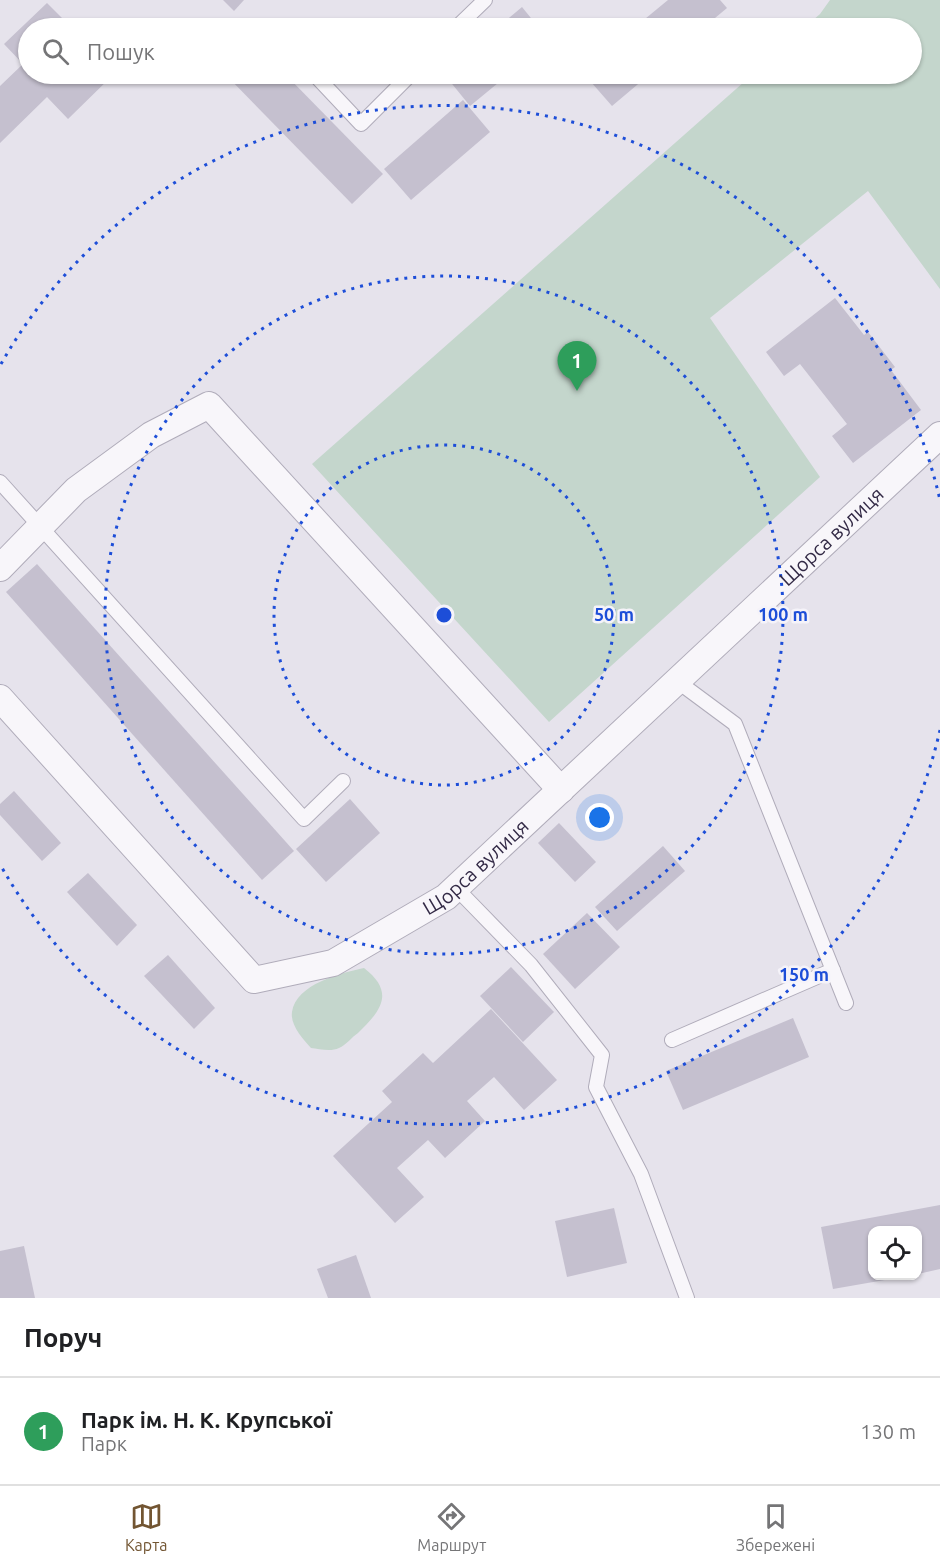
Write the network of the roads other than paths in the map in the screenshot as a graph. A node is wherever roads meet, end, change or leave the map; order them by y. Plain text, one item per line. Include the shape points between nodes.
1 (485, 0) edge
2 (466, 18) edge
3 (323, 84) edge
4 (401, 84) edge
5 (940, 435) edge
6 (0, 482) edge
7 (42, 527) junction
8 (0, 568) edge
9 (677, 681) junction
10 (0, 698) edge
11 (343, 781) dead end
12 (561, 790) junction
13 (456, 888) junction
14 (833, 970) junction
15 (846, 1003) dead end
16 (672, 1040) dead end
17 (687, 1298) edge

1 - 2 lane
3 - 4 lane via 361,124
5 - 9 street, Щорса вулиця
6 - 7 lane
7 - 8 street
7 - 11 lane via 304,819
7 - 12 street via 85,483 151,435 209,405
9 - 12 street, Щорса вулиця
9 - 14 lane via 735,724
10 - 13 street, Щорса вулиця via 254,981 333,963
12 - 13 street, Щорса вулиця
13 - 17 lane via 531,965 602,1054 596,1087 641,1174
14 - 15 lane
14 - 16 lane

